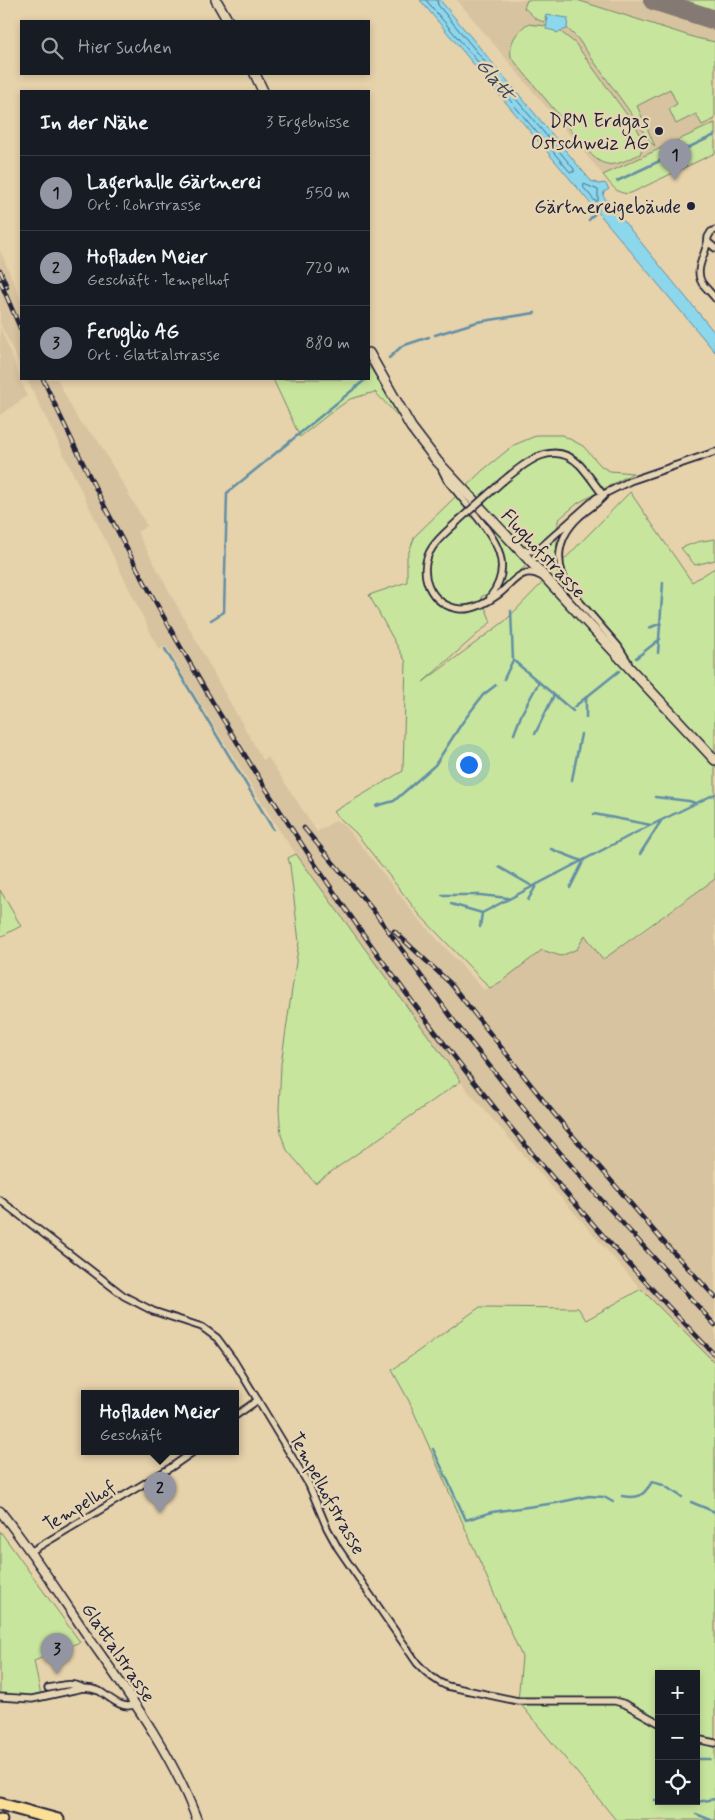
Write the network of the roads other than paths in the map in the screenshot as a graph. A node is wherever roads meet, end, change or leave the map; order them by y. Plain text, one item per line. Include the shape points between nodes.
1 (216, 0) edge
2 (227, 20) edge
3 (255, 75) edge
4 (263, 90) edge
5 (715, 230) edge
6 (708, 243) junction
7 (715, 248) edge
8 (715, 298) edge
9 (370, 356) edge
10 (715, 452) edge
11 (436, 461) junction
12 (604, 496) junction
13 (518, 549) junction
14 (548, 580) junction
15 (487, 600) junction
16 (637, 676) junction
17 (715, 760) edge
18 (0, 1200) edge
19 (258, 1400) junction
20 (239, 1413) edge
21 (189, 1455) edge
22 (0, 1511) edge
23 (30, 1552) junction
24 (48, 1688) dead end
25 (83, 1688) junction
26 (0, 1697) edge
27 (135, 1704) junction
28 (655, 1721) edge
29 (700, 1740) edge
30 (715, 1743) edge
31 (0, 1804) edge
32 (58, 1820) edge
33 (197, 1820) edge

1 - 2 main road
3 - 4 main road
5 - 6 street via 709,234
6 - 7 street
6 - 8 street via 699,274 701,282
9 - 11 main road, Flughofstrasse via 411,427
10 - 12 street via 630,481
11 - 13 main road, Flughofstrasse
11 - 15 street via 447,480 493,537 501,554 500,579
12 - 13 street via 596,498 540,548 534,551
12 - 15 street, bridge via 579,464 559,454 543,454 532,458 459,520 440,537 428,554 427,583 436,598 454,608 471,608
12 - 16 street via 571,526 560,552 560,568 572,592 618,646
13 - 14 main road, Flughofstrasse
14 - 15 street via 526,572
14 - 16 main road, Flughofstrasse
16 - 17 main road, Flughofstrasse
18 - 19 street, Tempelhofstrasse via 124,1296 153,1311 202,1327 217,1338
19 - 20 street
19 - 28 street, Tempelhofstrasse via 309,1485 338,1548 417,1663 437,1682 518,1701 616,1701
21 - 23 street, Tempelhof
22 - 23 street, Glattalstrasse
23 - 27 street, Glattalstrasse
24 - 25 street via 72,1684
25 - 26 street via 32,1699
25 - 27 street via 98,1691 120,1705 129,1707
27 - 33 street, Glattalstrasse via 175,1770
29 - 30 street
31 - 32 highway

